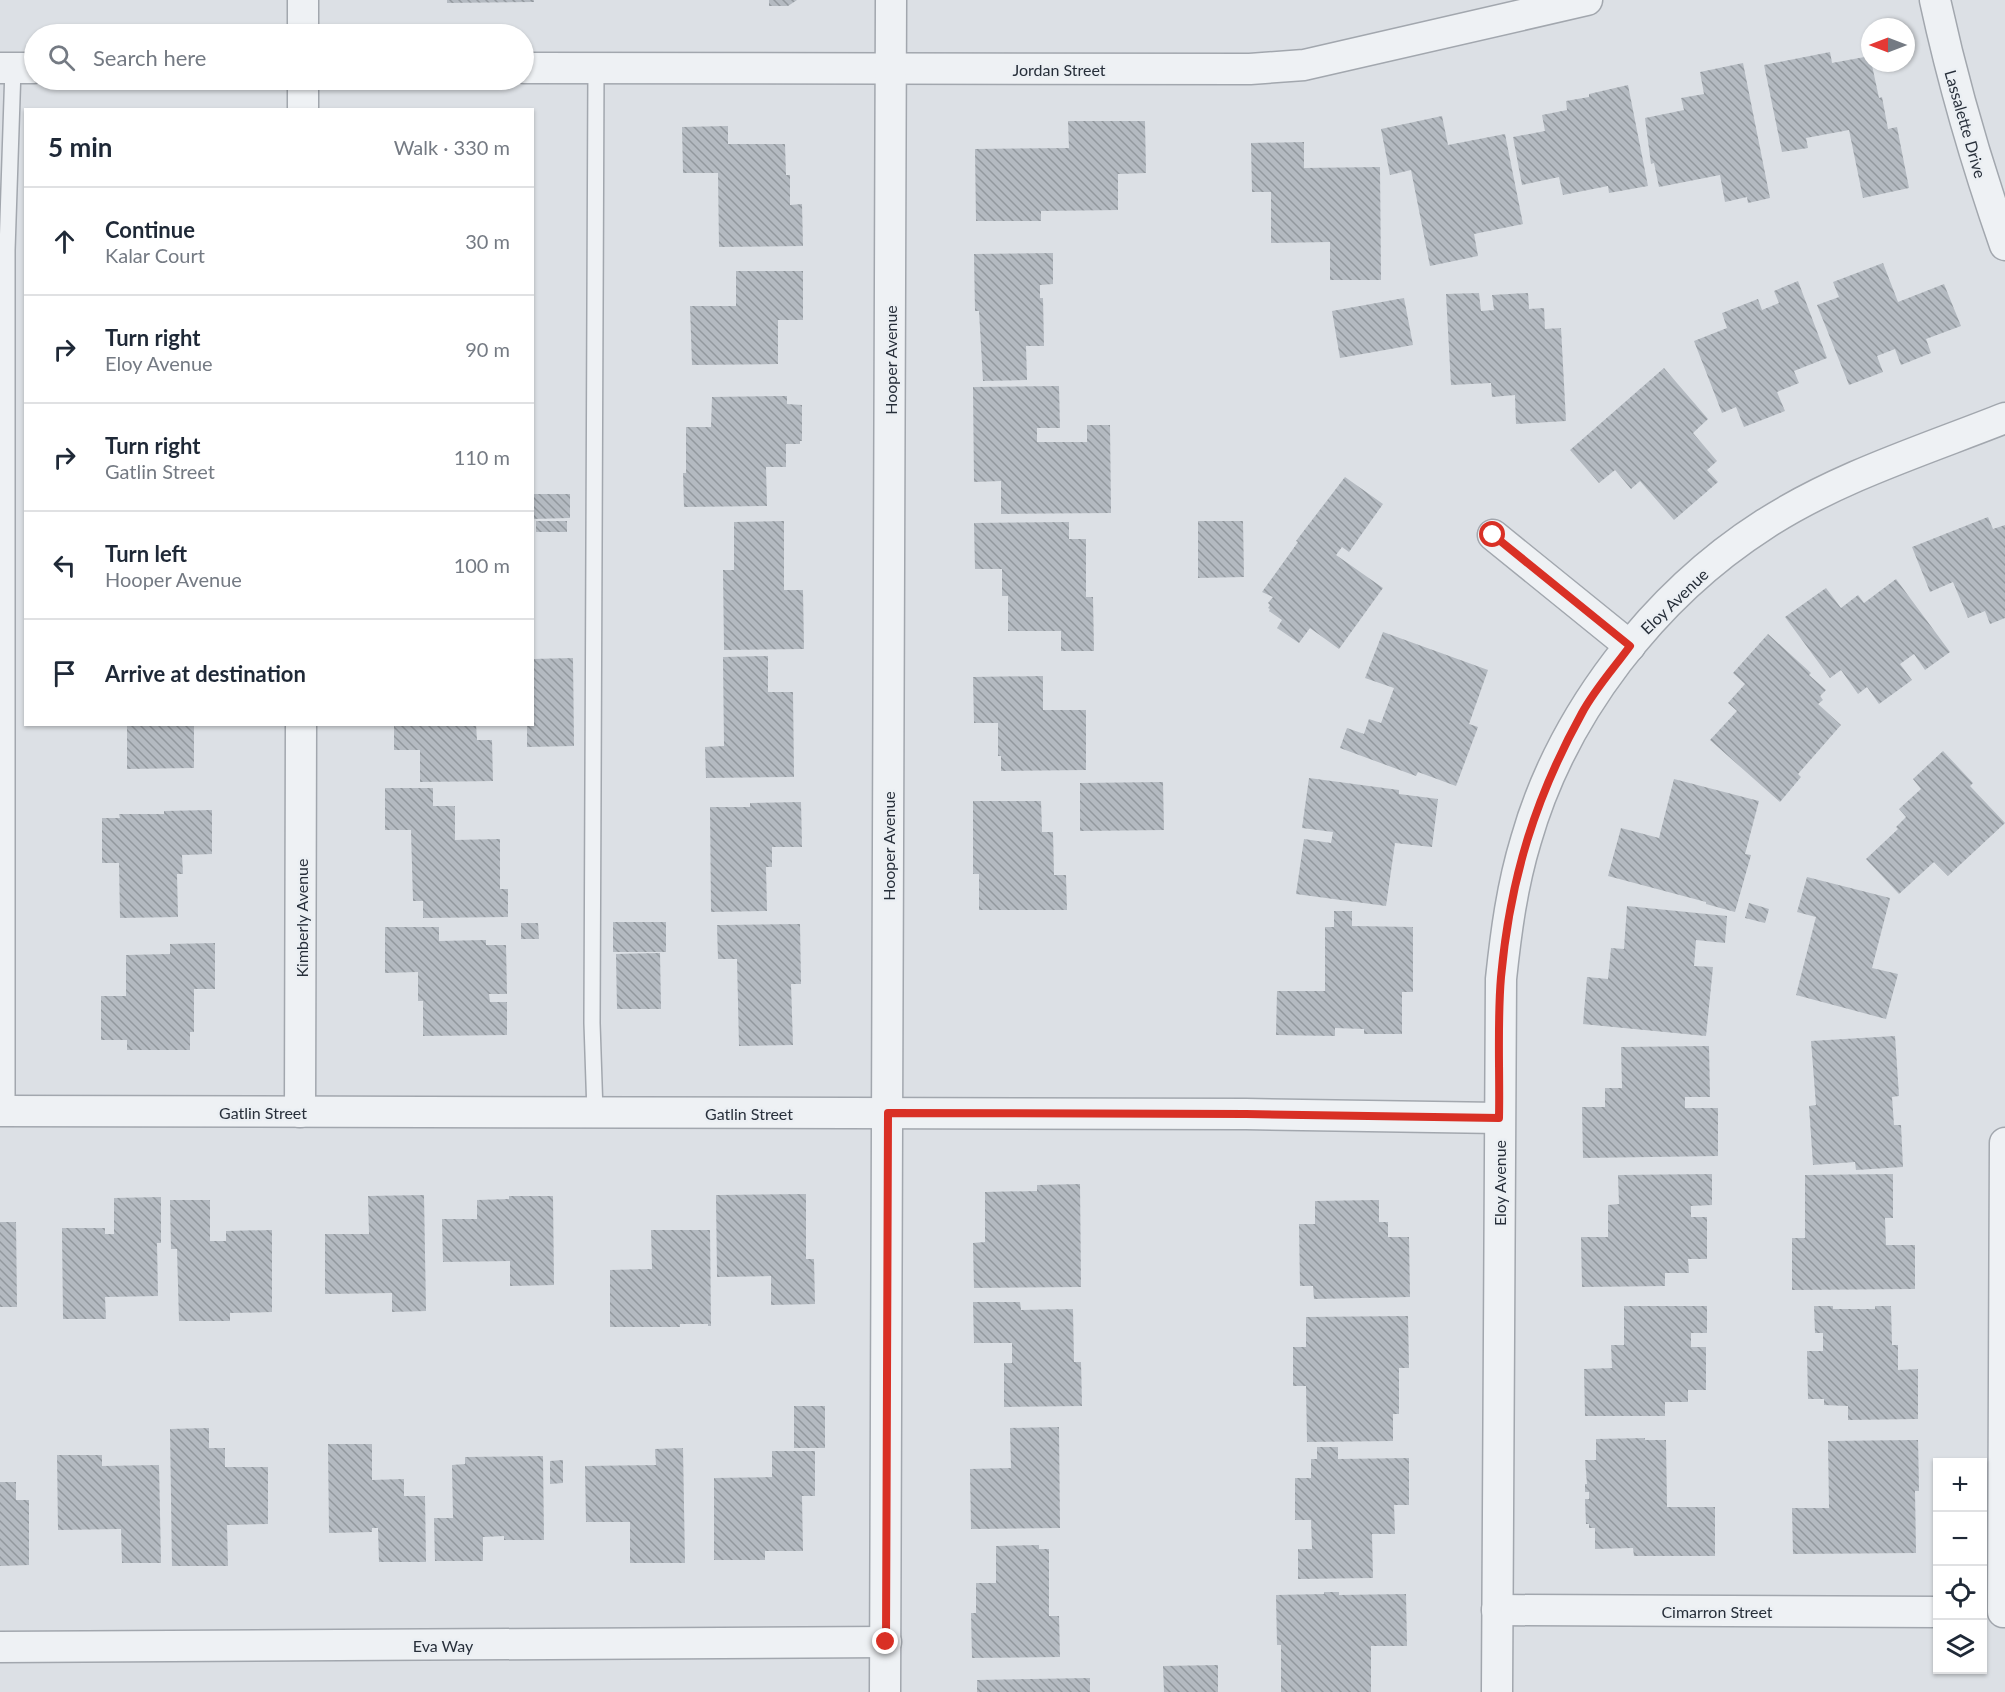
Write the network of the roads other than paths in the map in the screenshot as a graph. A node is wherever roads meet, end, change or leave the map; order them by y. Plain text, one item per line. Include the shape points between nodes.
1 (303, 0) edge
2 (891, 0) edge
3 (1587, 0) edge
4 (1935, 0) edge
5 (303, 24) edge
6 (16, 68) edge
7 (534, 68) edge
8 (596, 68) junction
9 (891, 68) junction
10 (303, 90) edge
11 (303, 108) edge
12 (2005, 245) edge
13 (2005, 418) edge
14 (1493, 535) dead end
15 (1630, 646) junction
16 (301, 726) edge
17 (3, 1111) edge
18 (300, 1112) junction
19 (596, 1113) junction
20 (888, 1113) junction
21 (1499, 1118) junction
22 (2005, 1143) edge
23 (1497, 1610) junction
24 (1933, 1612) edge
25 (1997, 1612) edge
26 (886, 1642) junction
27 (0, 1647) edge
28 (885, 1692) edge
29 (1497, 1692) edge

1 - 5 street
2 - 9 street, Hooper Avenue
3 - 9 street, Jordan Street via 1304,65 1250,69
4 - 12 street, Lassalette Drive via 1954,84
6 - 17 lane via 7,250
7 - 8 street, Jordan Street
8 - 9 street, Jordan Street
8 - 19 lane via 592,1011
9 - 20 street, Hooper Avenue
10 - 11 street
13 - 15 street, Eloy Avenue via 1835,486 1764,525 1700,573
14 - 15 street
15 - 21 street, Eloy Avenue via 1583,711 1546,783 1526,840 1509,908 1501,979
16 - 18 street, Kimberly Avenue
17 - 18 street, Gatlin Street
18 - 19 street, Gatlin Street
19 - 20 street, Gatlin Street
20 - 21 street, Gatlin Street
20 - 26 street, Hooper Avenue
21 - 23 street, Eloy Avenue
22 - 25 street
23 - 24 street, Cimarron Street
23 - 29 street, Eloy Avenue
26 - 27 street, Eva Way
26 - 28 street, Hooper Avenue

